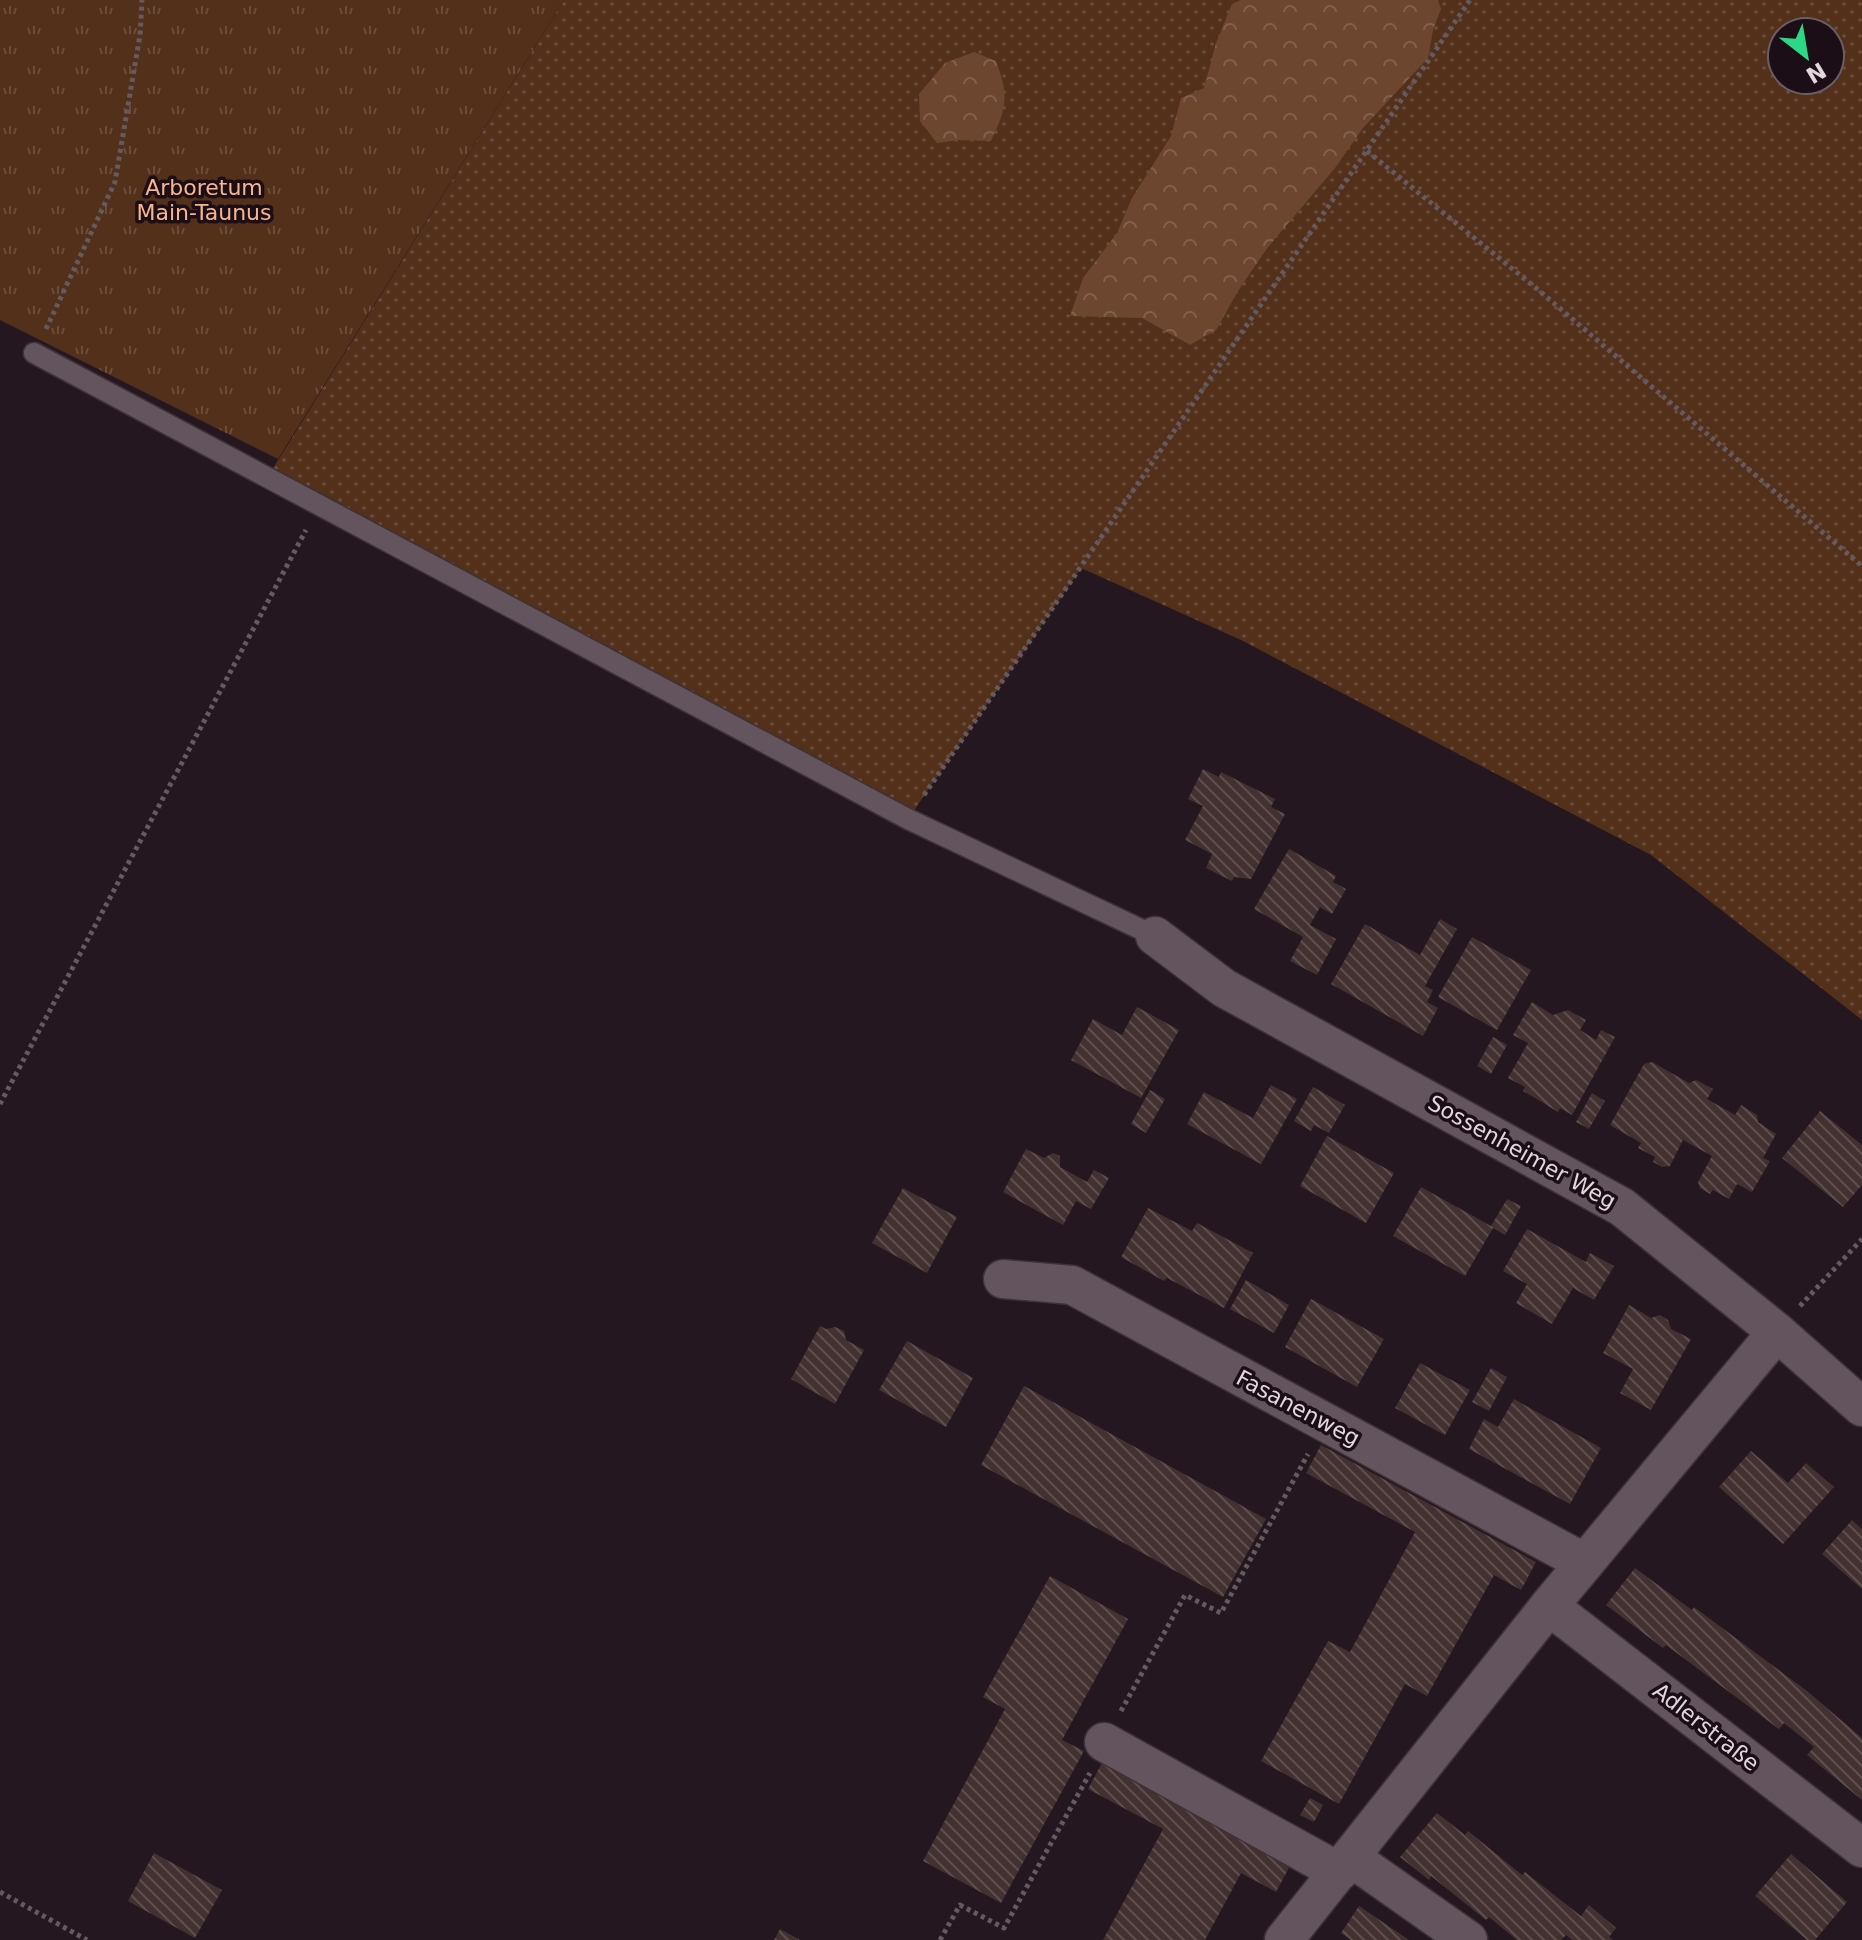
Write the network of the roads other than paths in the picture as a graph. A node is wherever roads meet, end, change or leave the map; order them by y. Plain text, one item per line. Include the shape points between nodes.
1 (34, 353) road end
2 (1155, 936) joint
3 (1003, 1279) dead end
4 (1777, 1332) junction
5 (1862, 1407) edge
6 (1585, 1563) junction
7 (1549, 1606) junction
8 (1104, 1742) road end
9 (1862, 1848) edge
10 (1345, 1865) junction
11 (1284, 1940) edge
12 (1468, 1940) edge

1 - 2 lane via 908,819
2 - 4 street, Sossenheimer Weg via 1224,988 1622,1207
3 - 6 street, Fasanenweg via 1072,1285
4 - 5 street, Sossenheimer Weg
4 - 6 street
6 - 7 street
7 - 9 street, Adlerstraße
7 - 10 street
8 - 10 street
10 - 11 street
10 - 12 street

